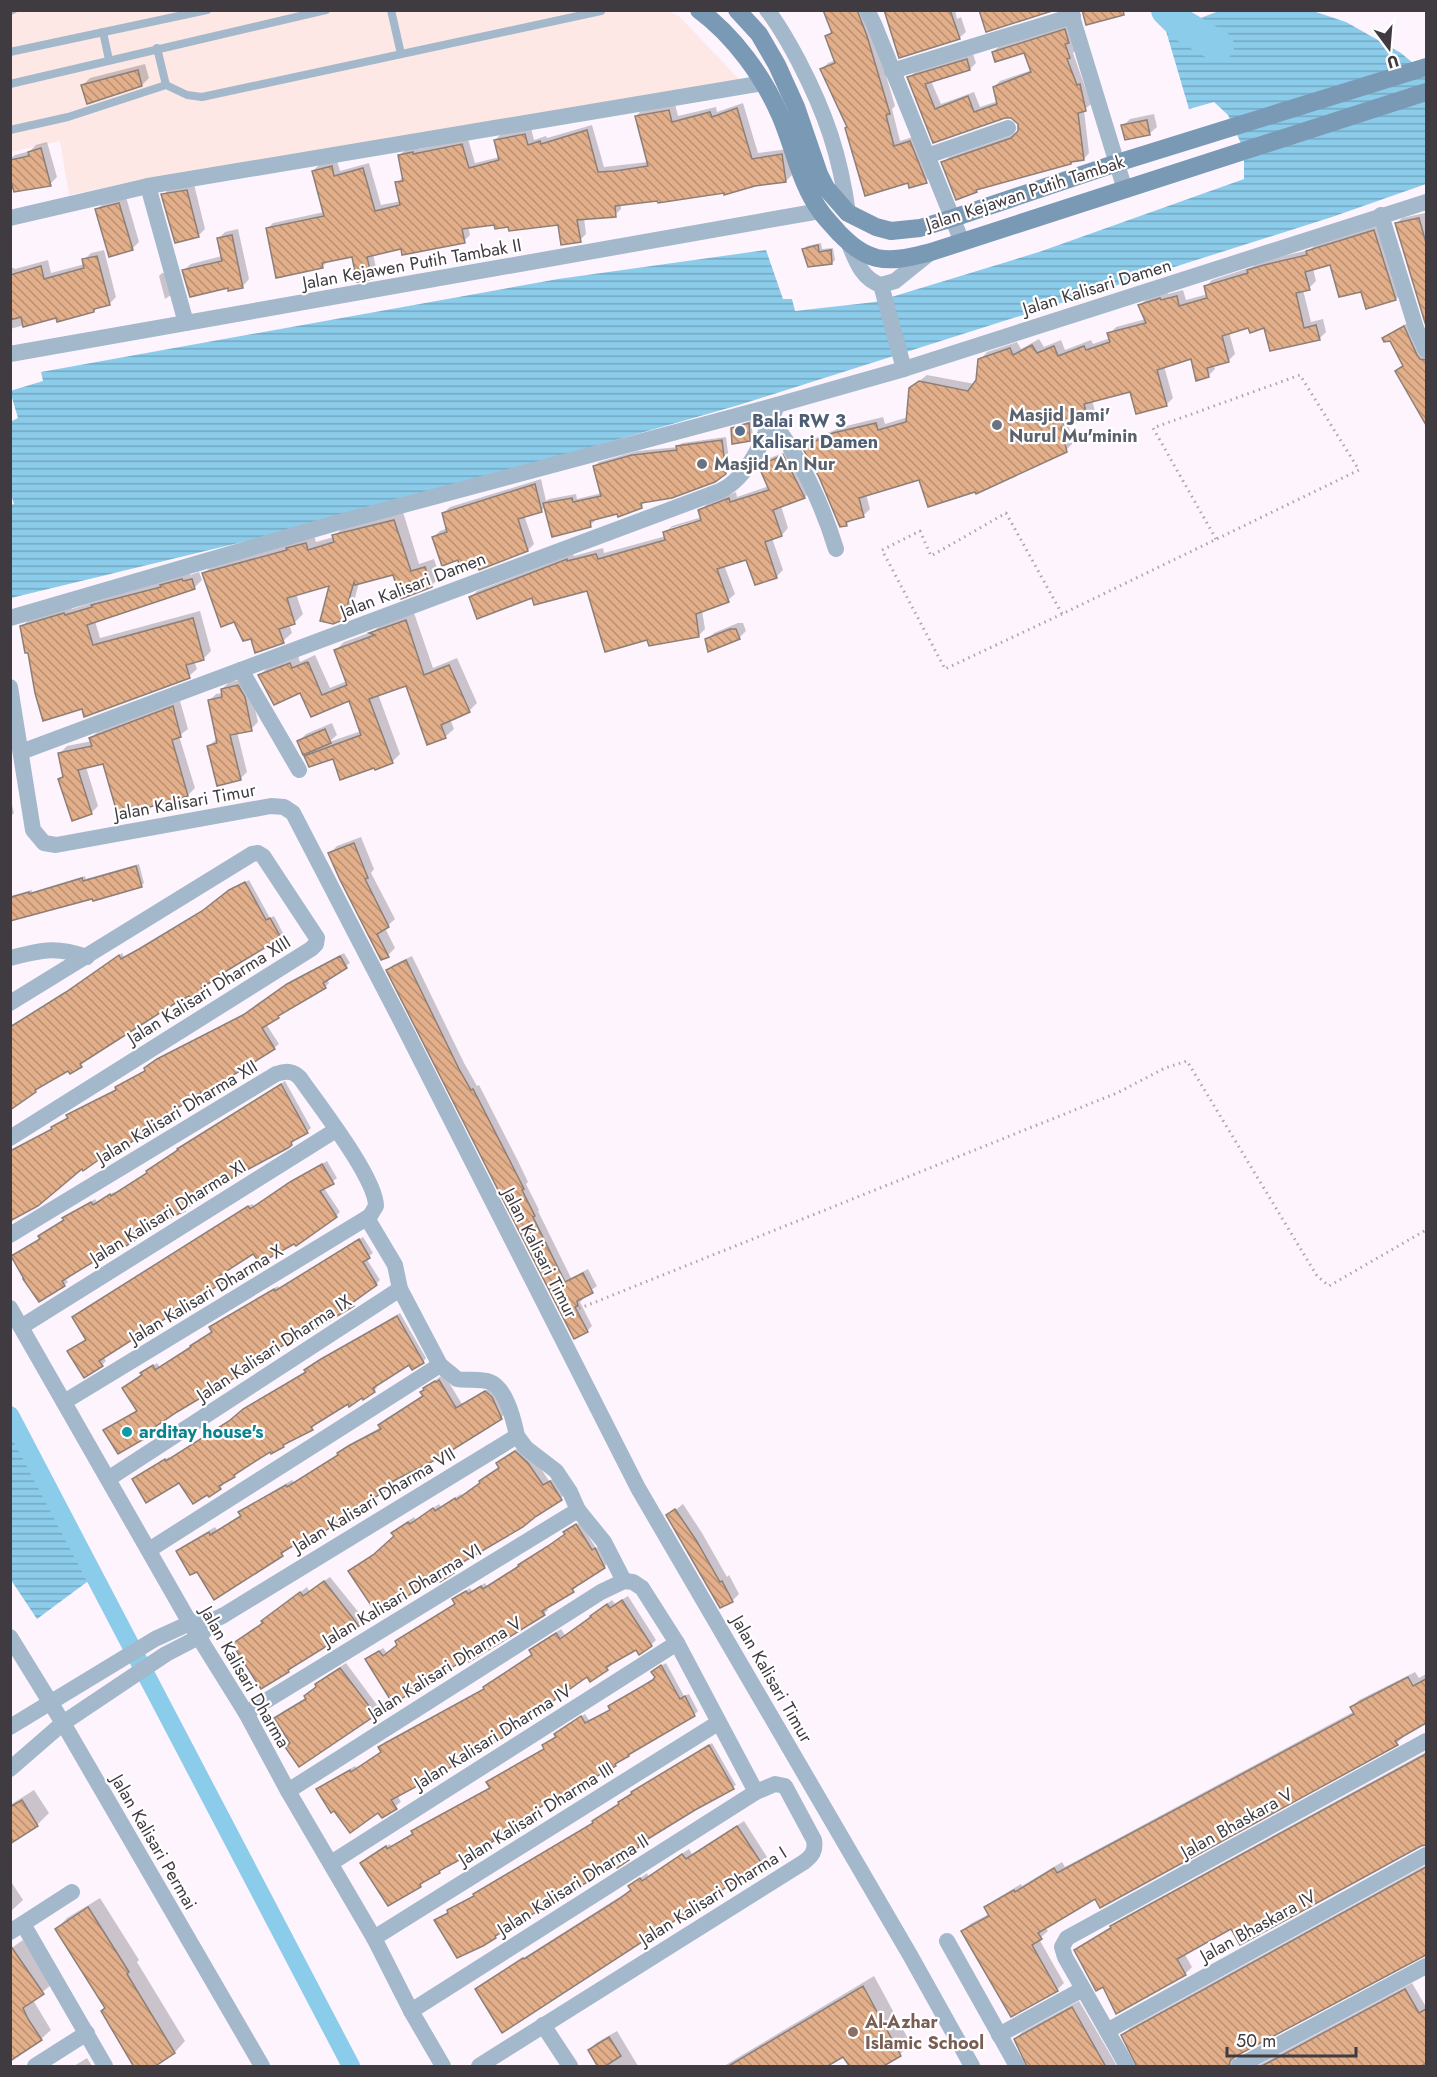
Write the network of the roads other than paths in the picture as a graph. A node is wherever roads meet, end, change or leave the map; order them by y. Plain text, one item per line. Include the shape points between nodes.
1 (207, 10) edge
2 (326, 10) edge
3 (391, 10) edge
4 (699, 10) edge
5 (736, 10) edge
6 (767, 10) edge
7 (867, 10) edge
8 (602, 11) edge
9 (1071, 13) edge
10 (103, 32) junction
11 (157, 48) junction
12 (11, 49) edge
13 (401, 54) junction
14 (109, 60) junction
15 (1426, 67) edge
16 (892, 71) junction
17 (764, 83) junction
18 (10, 84) edge
19 (166, 85) junction
20 (1426, 92) edge
21 (1008, 128) dead end
22 (10, 130) edge
23 (927, 156) junction
24 (1117, 163) junction
25 (148, 186) junction
26 (1125, 190) junction
27 (1426, 202) edge
28 (820, 211) junction
29 (848, 213) junction
30 (1381, 215) junction
31 (10, 218) edge
32 (953, 218) junction
33 (962, 242) junction
34 (849, 244) junction
35 (931, 252) junction
36 (882, 291) junction
37 (186, 323) junction
38 (1426, 350) edge
39 (10, 354) edge
40 (902, 364) junction
41 (774, 413) junction
42 (836, 549) dead end
43 (10, 618) edge
44 (241, 670) junction
45 (10, 687) edge
46 (21, 752) junction
47 (299, 770) dead end
48 (87, 957) junction
49 (10, 958) edge
50 (10, 1004) edge
51 (336, 1130) junction
52 (10, 1138) edge
53 (367, 1218) junction
54 (10, 1235) edge
55 (400, 1289) junction
56 (10, 1308) edge
57 (21, 1327) junction
58 (441, 1365) junction
59 (64, 1402) junction
60 (517, 1436) junction
61 (108, 1479) junction
62 (578, 1510) junction
63 (149, 1550) junction
64 (624, 1581) junction
65 (195, 1630) junction
66 (10, 1637) edge
67 (677, 1643) junction
68 (50, 1702) junction
69 (246, 1713) junction
70 (63, 1723) junction
71 (718, 1723) junction
72 (10, 1727) edge
73 (1426, 1742) edge
74 (10, 1769) edge
75 (288, 1791) junction
76 (756, 1792) junction
77 (1426, 1855) edge
78 (331, 1863) junction
79 (72, 1893) dead end
80 (17, 1928) edge
81 (374, 1938) junction
82 (948, 1941) dead end
83 (1426, 1966) edge
84 (1083, 1989) junction
85 (411, 2011) junction
86 (543, 2025) junction
87 (1107, 2031) junction
88 (87, 2033) junction
89 (999, 2035) junction
90 (35, 2067) edge
91 (105, 2067) edge
92 (262, 2067) edge
93 (443, 2067) edge
94 (479, 2067) edge
95 (570, 2067) edge
96 (972, 2067) edge
97 (1017, 2067) edge
98 (1127, 2067) edge
99 (1239, 2067) edge

1 - 10 lane
2 - 11 lane
3 - 13 lane
4 - 17 street, Jalan Kejawan Putih Tambak via 736,45
5 - 29 street, Jalan Kejawan Putih Tambak via 759,34 777,65 819,174
6 - 29 street via 818,98 834,140
7 - 16 street
8 - 13 lane
9 - 16 street
9 - 24 street
10 - 12 lane
10 - 14 lane
11 - 14 lane
11 - 19 lane
13 - 19 lane via 202,97
14 - 18 lane
15 - 24 street, Jalan Kejawan Putih Tambak
16 - 23 street
17 - 25 street
17 - 28 street, Jalan Kejawan Putih Tambak
19 - 22 lane via 68,117
20 - 26 street, Jalan Kejawan Putih Tambak
21 - 23 street
23 - 32 street
24 - 26 street
24 - 32 street, Jalan Kejawan Putih Tambak
25 - 31 street
25 - 37 street
26 - 33 street, Jalan Kejawan Putih Tambak
27 - 30 street, Jalan Kalisari Damen
28 - 34 street, Jalan Kejawan Putih Tambak
28 - 37 street, Jalan Kejawen Putih Tambak II
29 - 32 street, Jalan Kejawan Putih Tambak via 891,231 920,228
30 - 38 street
30 - 40 street, Jalan Kalisari Damen via 1198,276
32 - 33 street
33 - 35 street, Jalan Kejawan Putih Tambak
34 - 35 street, Jalan Kejawan Putih Tambak via 879,258 899,259
34 - 36 street, Jalan Kejawan Putih Tambak via 862,271
35 - 36 street, Jalan Kejawan Putih Tambak
36 - 40 street
37 - 39 street, Jalan Kejawen Putih Tambak II
40 - 41 street, Jalan Kalisari Damen
41 - 42 street
41 - 43 street, Jalan Kalisari Damen via 336,523
41 - 44 street, Jalan Kalisari Damen via 747,468 720,491
44 - 46 street, Jalan Kalisari Damen
44 - 47 street
45 - 46 street, Jalan Kalisari Timur
46 - 96 street, Jalan Kalisari Timur via 33,830 44,843 56,845 271,806 293,813 638,1488
48 - 49 street via 47,949
48 - 50 street, Jalan Kalisari Dharma XIII
48 - 52 street, Jalan Kalisari Dharma XIII via 255,853 263,856 317,938 311,949
51 - 53 street, Jalan Kalisari Dharma XII via 373,1190 376,1206
51 - 54 street, Jalan Kalisari Dharma XII via 300,1078 292,1072 282,1072
51 - 57 street, Jalan Kalisari Dharma XI
53 - 55 street via 395,1265
53 - 59 street, Jalan Kalisari Dharma X
55 - 58 street
55 - 61 street, Jalan Kalisari Dharma IX
56 - 57 street, Jalan Kalisari Dharma
57 - 59 street, Jalan Kalisari Dharma
58 - 60 street via 454,1378 495,1385 510,1410
58 - 63 street
59 - 61 street, Jalan Kalisari Dharma
60 - 62 street via 525,1448 556,1471
60 - 65 street, Jalan Kalisari Dharma VII
61 - 63 street, Jalan Kalisari Dharma
62 - 64 street via 604,1542
62 - 69 street, Jalan Kalisari Dharma VI
63 - 65 street, Jalan Kalisari Dharma
64 - 67 street via 642,1588
64 - 75 street, Jalan Kalisari Dharma V
65 - 68 street via 155,1639
65 - 69 street, Jalan Kalisari Dharma
65 - 70 street
66 - 68 street, Jalan Kalisari Permai
67 - 71 street
67 - 78 street, Jalan Kalisari Dharma IV
68 - 70 street, Jalan Kalisari Permai
68 - 72 street
69 - 75 street, Jalan Kalisari Dharma
70 - 74 street
70 - 92 street, Jalan Kalisari Permai
71 - 76 street
71 - 81 street, Jalan Kalisari Dharma III
73 - 84 street, Jalan Bhaskara V via 1067,1938 1063,1951
75 - 78 street, Jalan Kalisari Dharma
76 - 85 street, Jalan Kalisari Dharma II
76 - 86 street, Jalan Kalisari Dharma I via 775,1784 785,1786 814,1840 815,1850 810,1857
77 - 87 street, Jalan Bhaskara IV
78 - 81 street, Jalan Kalisari Dharma
79 - 80 street
80 - 88 street
81 - 85 street, Jalan Kalisari Dharma
82 - 89 street
83 - 99 street
84 - 87 street
84 - 89 street
85 - 93 street, Jalan Kalisari Dharma
86 - 94 street, Jalan Kalisari Dharma I
86 - 95 street
87 - 98 street
88 - 90 street
88 - 91 street
89 - 97 street

